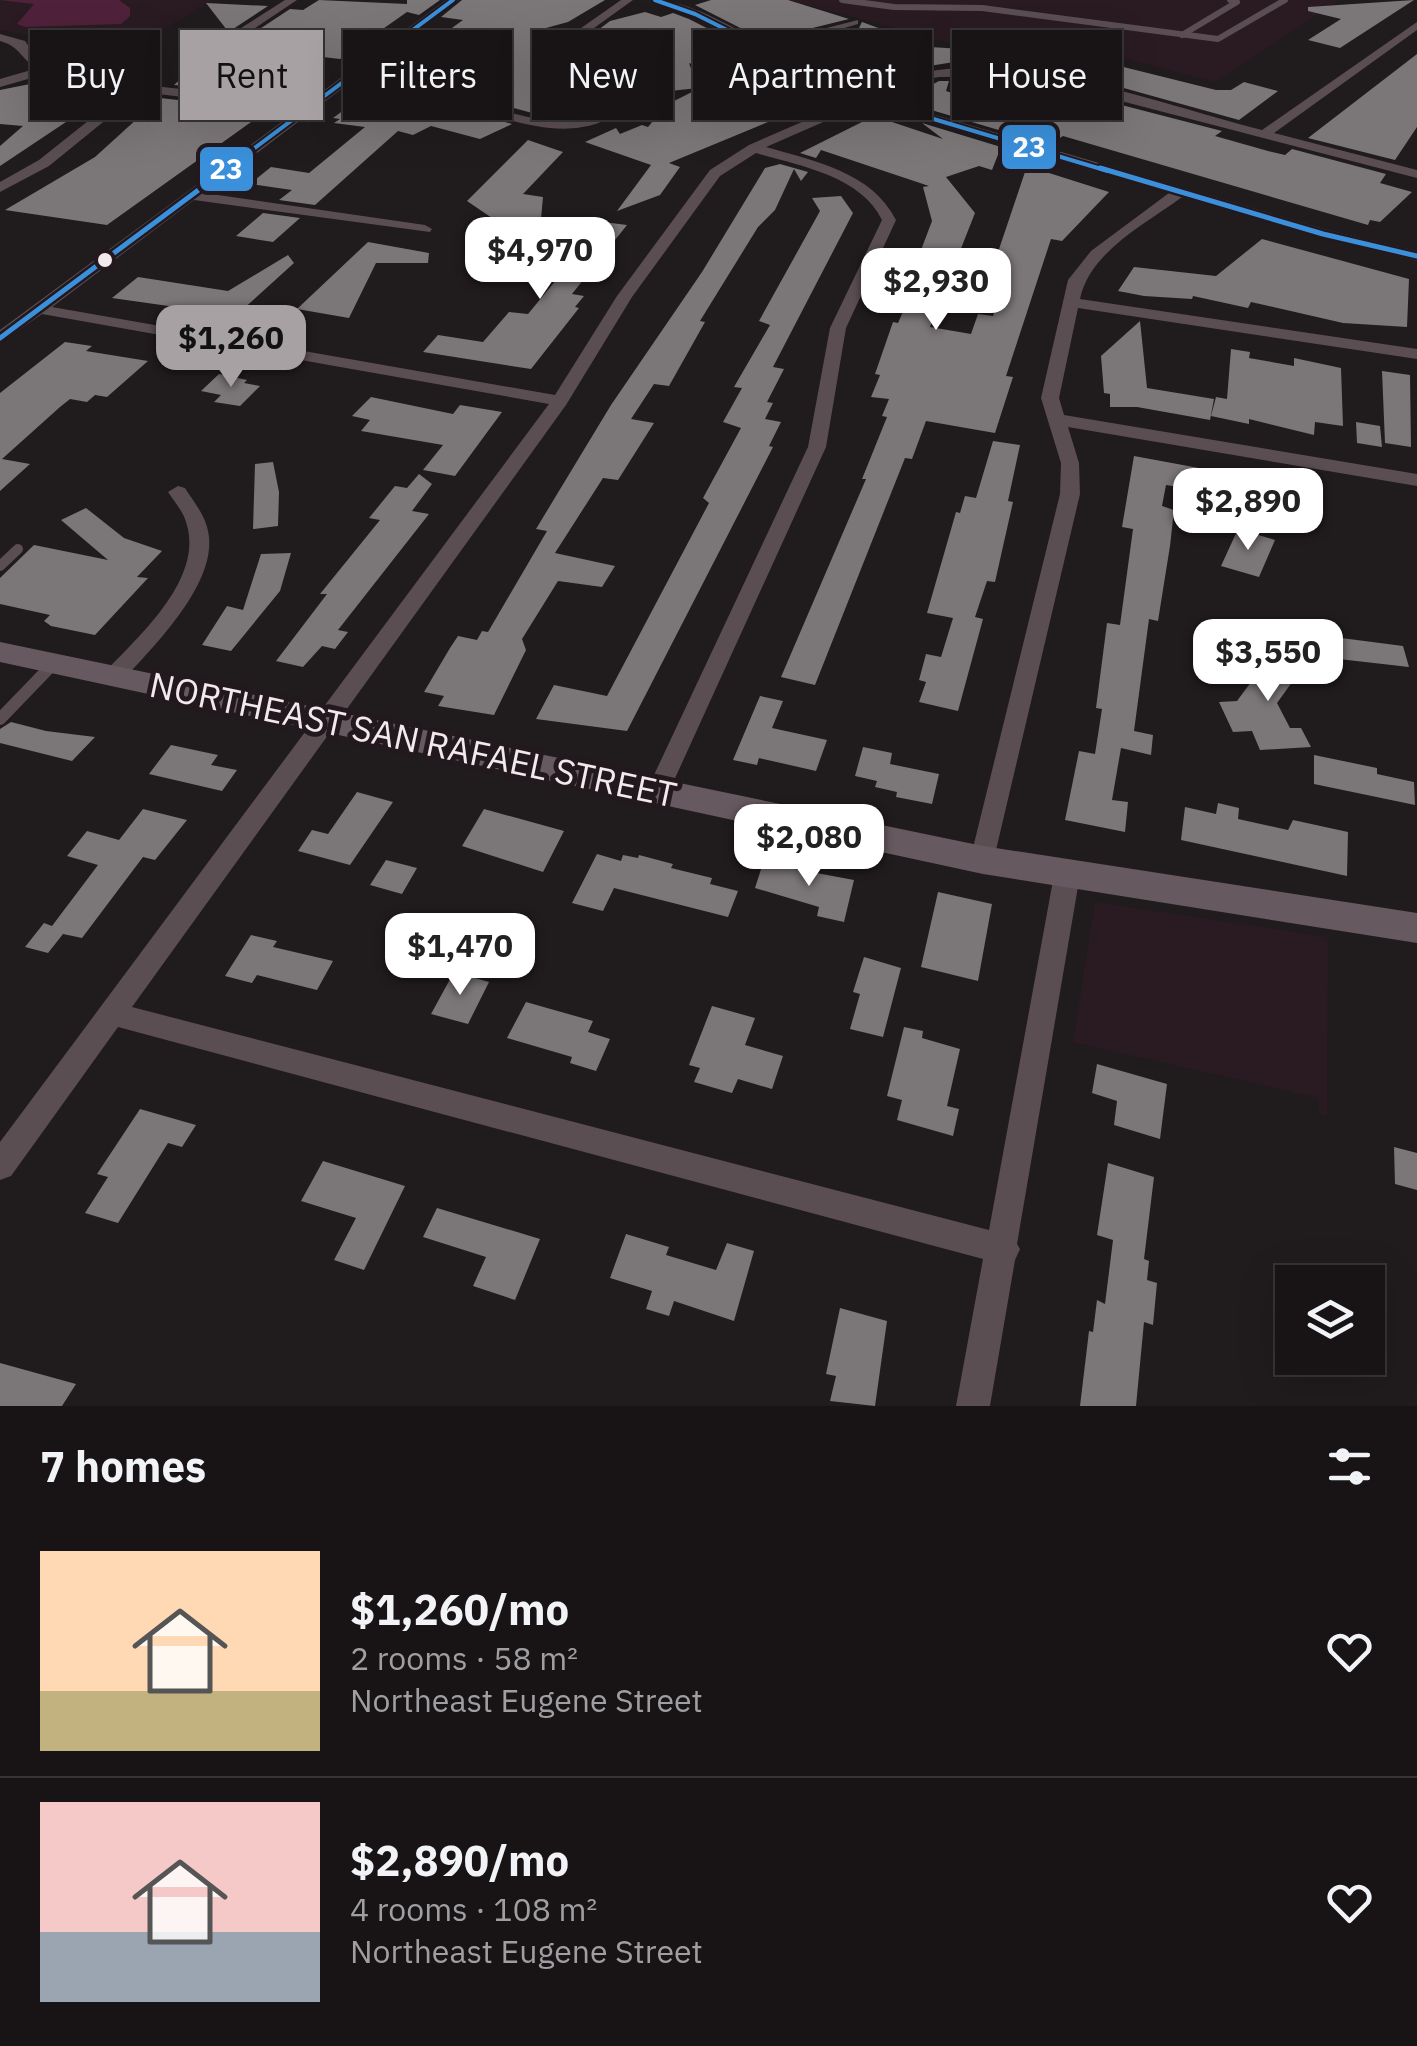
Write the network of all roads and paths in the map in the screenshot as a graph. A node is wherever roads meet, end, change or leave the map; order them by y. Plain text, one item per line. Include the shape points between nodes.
1 (292, 0) edge
2 (453, 0) edge
3 (628, 0) edge
4 (654, 0) edge
5 (842, 0) edge
6 (1230, 0) edge
7 (1285, 0) edge
8 (854, 22) dead end
9 (1417, 25) edge
10 (245, 30) edge
11 (412, 30) edge
12 (726, 30) edge
13 (826, 30) edge
14 (1182, 34) junction
15 (0, 36) edge
16 (30, 59) edge
17 (30, 74) edge
18 (932, 75) edge
19 (343, 82) edge
20 (0, 83) edge
21 (323, 97) edge
22 (512, 115) edge
23 (932, 118) edge
24 (97, 120) edge
25 (293, 120) edge
26 (815, 120) edge
27 (1264, 134) junction
28 (754, 148) junction
29 (1417, 174) edge
30 (0, 188) edge
31 (1180, 192) junction
32 (191, 195) junction
33 (425, 230) dead end
34 (1417, 256) edge
35 (1070, 302) junction
36 (38, 309) junction
37 (1, 336) edge
38 (1417, 354) edge
39 (560, 401) junction
40 (1056, 419) junction
41 (1417, 480) edge
42 (178, 492) dead end
43 (18, 548) dead end
44 (0, 566) edge
45 (0, 652) edge
46 (54, 664) junction
47 (114, 676) junction
48 (0, 719) edge
49 (328, 721) junction
50 (658, 792) junction
51 (983, 860) junction
52 (1067, 876) junction
53 (1417, 928) edge
54 (113, 1014) junction
55 (0, 1166) edge
56 (1004, 1249) junction
57 (973, 1406) edge

1 - 10 street
2 - 11 street
3 - 22 street via 570,40 576,58 626,92 623,104 604,115 544,124
4 - 12 street
5 - 14 lane via 894,8 982,8
6 - 14 lane via 1238,2
7 - 14 lane via 1223,38
8 - 13 street
9 - 27 street
15 - 16 street via 21,43
17 - 20 street
18 - 27 street via 1025,72
19 - 21 street
23 - 31 street
24 - 30 street
25 - 32 street
26 - 28 street
27 - 29 street
28 - 39 street via 704,187
28 - 50 street via 856,184 880,202 889,220 838,328 817,447
31 - 34 street
31 - 35 street via 1087,262
32 - 33 street
32 - 36 street
35 - 38 street
35 - 40 street via 1050,390
36 - 37 street
36 - 39 street
39 - 49 street
40 - 41 street
40 - 51 street via 1070,463 1070,494
42 - 47 street via 196,520 193,569 175,604
43 - 44 lane
45 - 46 street, NORTHEAST SAN RAFAEL STREET
46 - 47 street, NORTHEAST SAN RAFAEL STREET
46 - 48 lane
47 - 49 street, NORTHEAST SAN RAFAEL STREET
49 - 50 street, NORTHEAST SAN RAFAEL STREET
49 - 54 street
50 - 51 street, NORTHEAST SAN RAFAEL STREET
51 - 52 street, NORTHEAST SAN RAFAEL STREET
52 - 53 street, NORTHEAST SAN RAFAEL STREET
52 - 56 street
54 - 55 street
54 - 56 street
56 - 57 street

